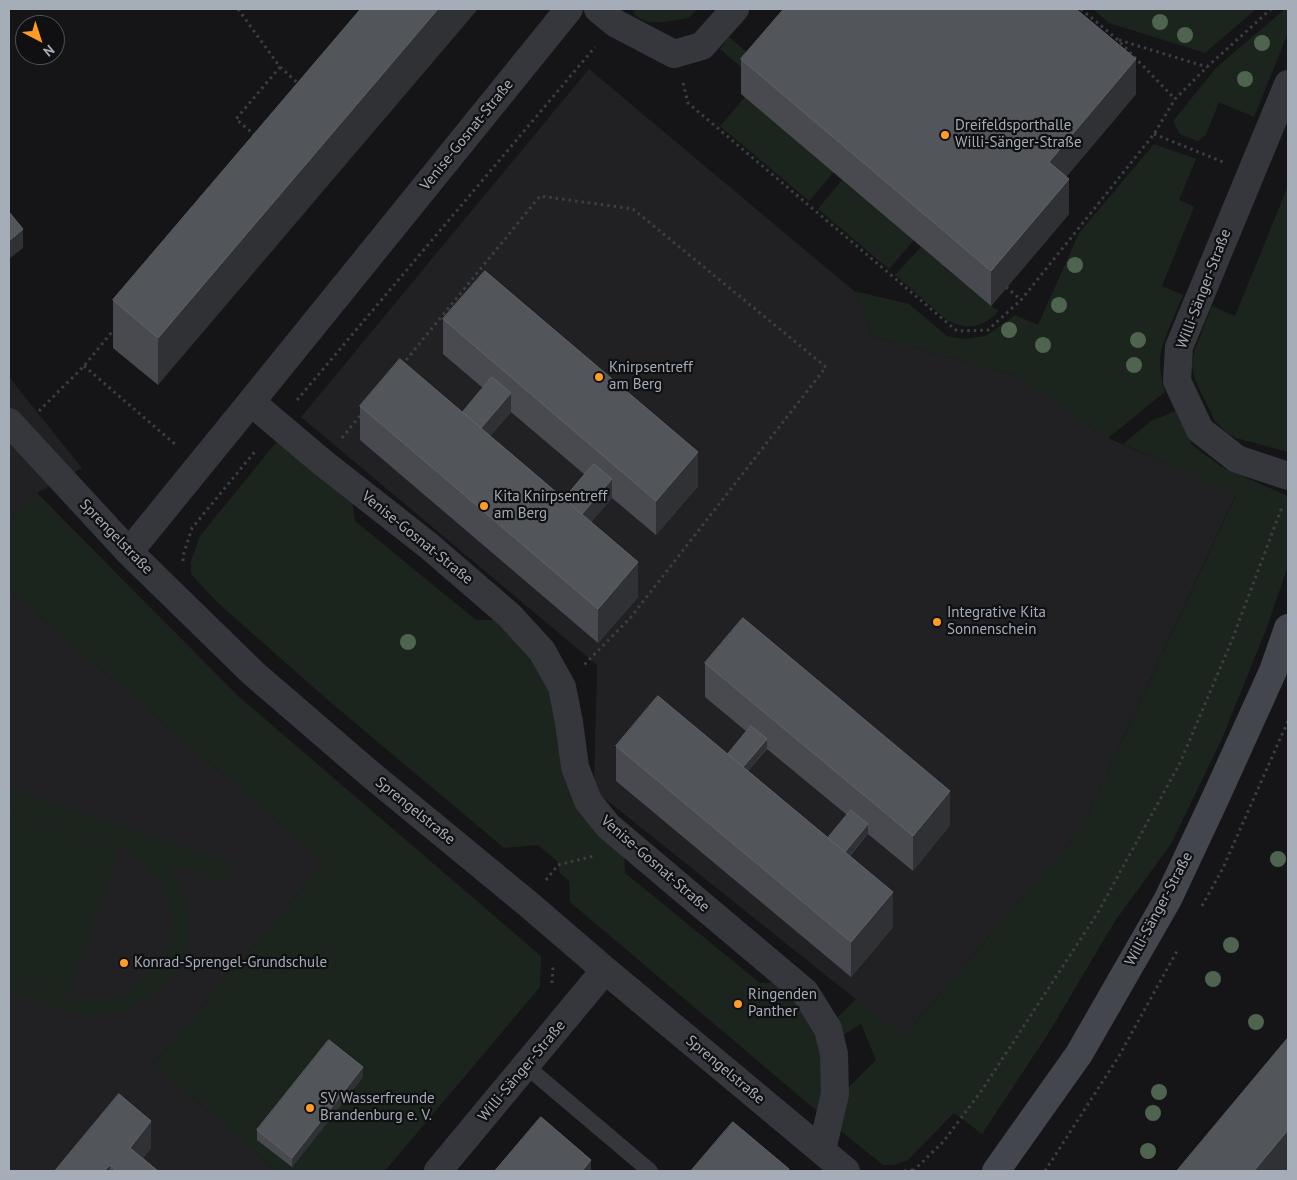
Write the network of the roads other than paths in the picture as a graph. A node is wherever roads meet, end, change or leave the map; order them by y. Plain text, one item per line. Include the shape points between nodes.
1 (569, 9) edge
2 (735, 9) edge
3 (607, 16) edge
4 (1288, 84) edge
5 (251, 402) junction
6 (13, 427) edge
7 (1287, 487) edge
8 (128, 552) junction
9 (1288, 628) edge
10 (605, 970) junction
11 (526, 1066) junction
12 (822, 1150) junction
13 (438, 1171) edge
14 (650, 1171) edge
15 (846, 1171) edge
16 (996, 1171) edge

1 - 5 street, Venise-Gosnat-Straße
2 - 3 street via 702,46 674,54
4 - 7 street, Willi-Sänger-Straße via 1179,347 1177,381 1200,430 1237,459
5 - 8 street, Venise-Gosnat-Straße
5 - 12 street, Venise-Gosnat-Straße via 509,615 542,651 562,687 575,767 588,801 608,826 805,992 828,1029 834,1054 835,1094
6 - 8 street, Sprengelstraße
8 - 10 street, Sprengelstraße via 253,673
9 - 16 main road, Willi-Sänger-Straße via 1269,680 1168,899 1079,1054
10 - 11 street, Willi-Sänger-Straße
10 - 12 street, Sprengelstraße
11 - 13 street, Willi-Sänger-Straße
11 - 14 lane
12 - 15 street, Sprengelstraße

